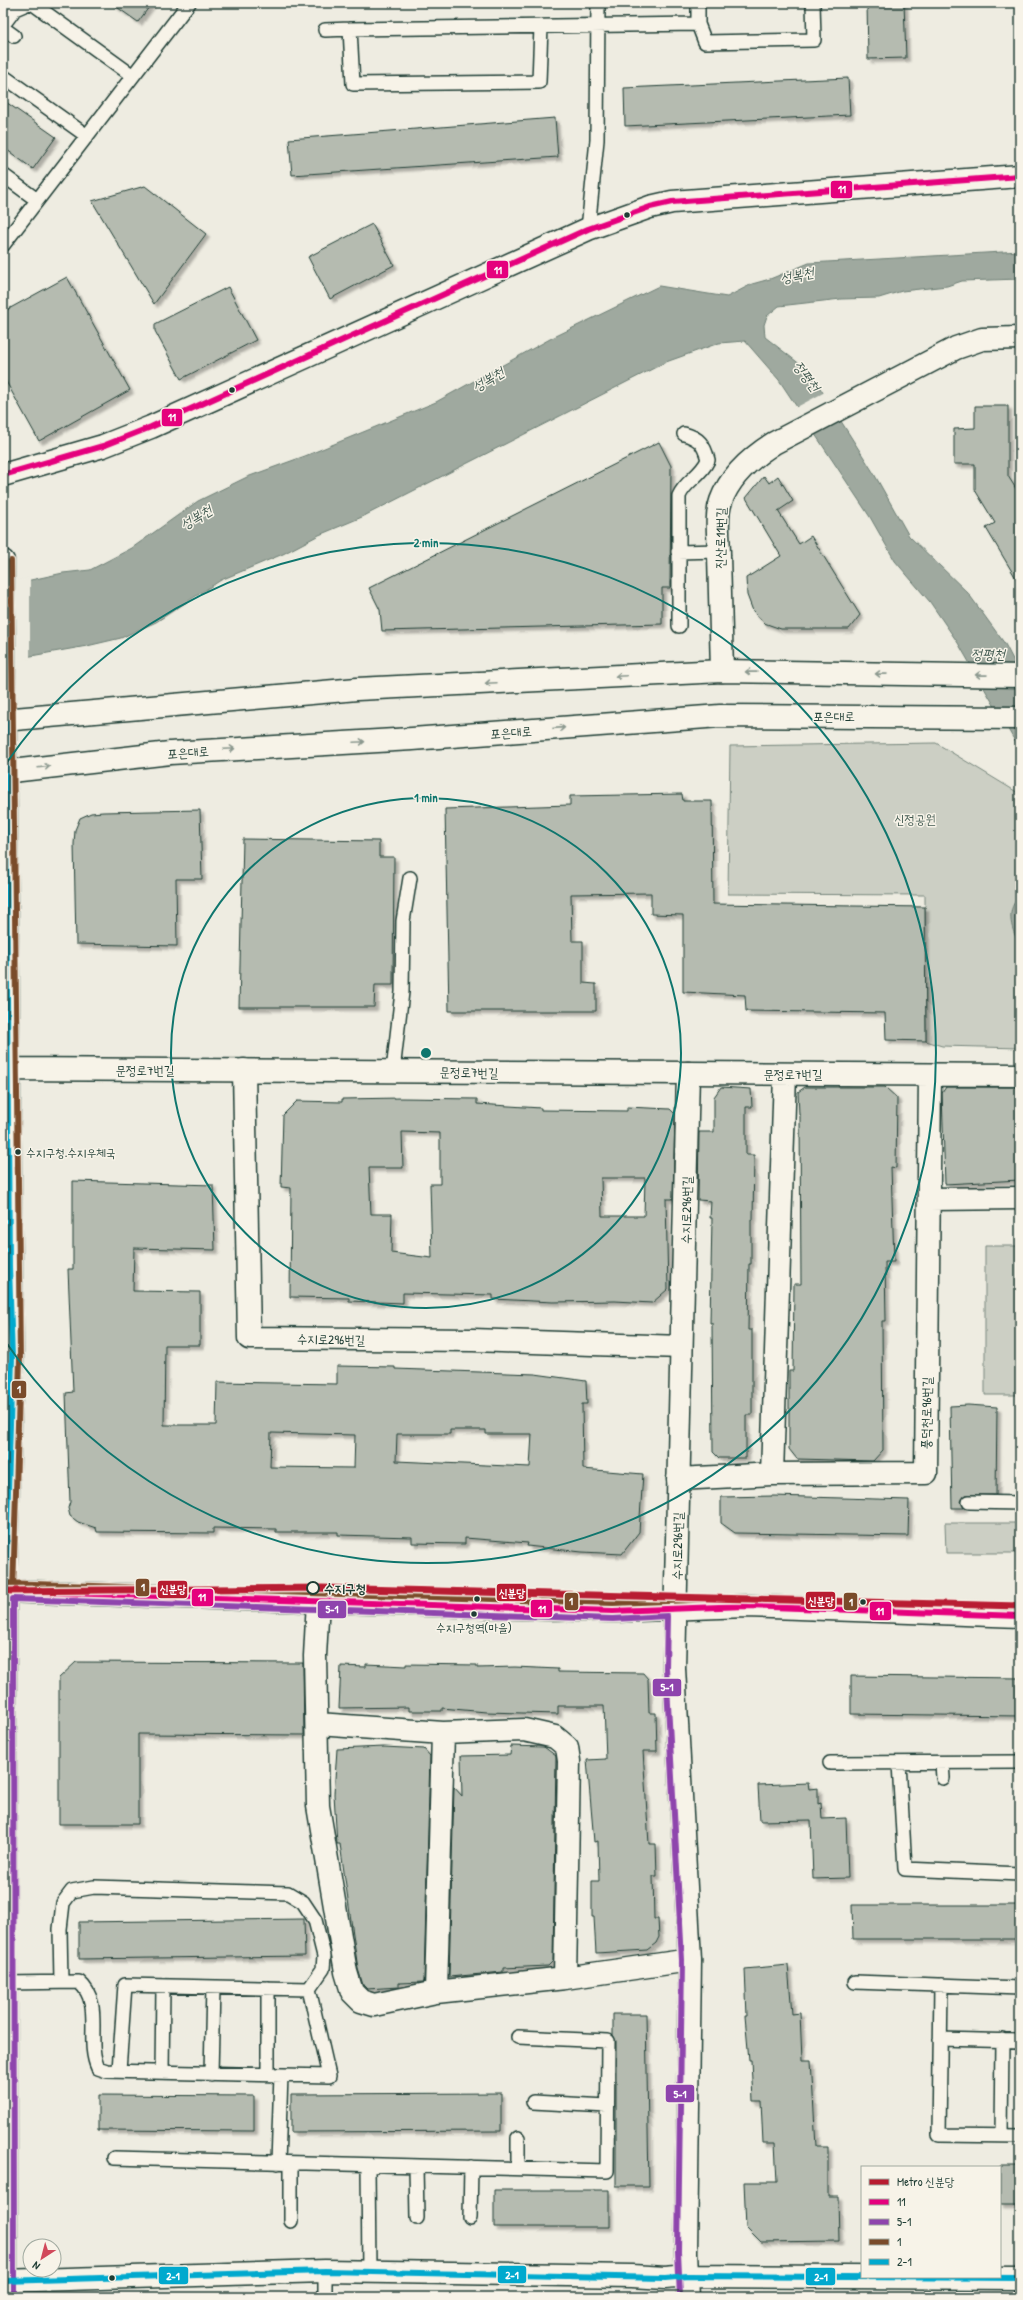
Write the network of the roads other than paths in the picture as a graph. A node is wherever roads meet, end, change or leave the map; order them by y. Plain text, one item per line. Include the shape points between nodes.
1 (30, 3) edge
2 (189, 3) edge
3 (598, 3) edge
4 (698, 3) edge
5 (813, 3) edge
6 (698, 24) junction
7 (541, 26) junction
8 (598, 26) junction
9 (3, 27) edge
10 (350, 29) junction
11 (325, 30) dead end
12 (14, 36) dead end
13 (3, 76) edge
14 (133, 76) junction
15 (87, 136) junction
16 (3, 176) edge
17 (1020, 176) edge
18 (37, 200) junction
19 (588, 229) junction
20 (3, 245) edge
21 (1020, 338) edge
22 (684, 434) dead end
23 (3, 475) edge
24 (678, 552) junction
25 (719, 552) junction
26 (3, 561) edge
27 (679, 626) dead end
28 (722, 671) junction
29 (1020, 676) edge
30 (1020, 718) edge
31 (4, 720) edge
32 (4, 772) edge
33 (410, 878) dead end
34 (8, 1070) junction
35 (244, 1070) junction
36 (393, 1071) junction
37 (688, 1073) junction
38 (785, 1074) junction
39 (930, 1075) junction
40 (1020, 1075) edge
41 (930, 1198) junction
42 (1020, 1198) edge
43 (6, 1267) edge
44 (681, 1347) junction
45 (772, 1474) junction
46 (678, 1479) junction
47 (969, 1502) dead end
48 (1020, 1503) edge
49 (4, 1591) edge
50 (318, 1601) junction
51 (675, 1608) junction
52 (1020, 1616) edge
53 (318, 1724) junction
54 (443, 1733) junction
55 (1020, 1762) edge
56 (830, 1763) dead end
57 (900, 1763) junction
58 (942, 1763) junction
59 (944, 1778) dead end
60 (1020, 1874) edge
61 (690, 1960) junction
62 (565, 1978) junction
63 (61, 1982) junction
64 (855, 1982) dead end
65 (5, 1983) junction
66 (941, 1985) junction
67 (163, 1987) junction
68 (213, 1987) junction
69 (268, 1988) junction
70 (1020, 1988) edge
71 (309, 1989) junction
72 (436, 1992) junction
73 (518, 2037) dead end
74 (940, 2039) junction
75 (1002, 2040) junction
76 (1020, 2041) edge
77 (119, 2070) junction
78 (162, 2072) junction
79 (211, 2074) junction
80 (268, 2075) junction
81 (281, 2075) junction
82 (533, 2102) dead end
83 (607, 2106) junction
84 (1001, 2136) junction
85 (1020, 2136) edge
86 (518, 2138) dead end
87 (114, 2158) dead end
88 (284, 2163) junction
89 (368, 2166) junction
90 (416, 2167) junction
91 (471, 2167) junction
92 (518, 2168) junction
93 (417, 2218) dead end
94 (470, 2218) dead end
95 (291, 2221) dead end
96 (325, 2271) junction
97 (369, 2272) junction
98 (1020, 2278) edge
99 (4, 2286) edge
100 (688, 2287) edge
101 (325, 2297) edge

1 - 9 lane via 15,8
1 - 14 lane
2 - 14 lane
3 - 8 lane
4 - 6 lane
5 - 6 lane via 814,40 705,42
6 - 8 lane
7 - 8 lane
7 - 10 lane
7 - 10 lane via 539,82 353,84
8 - 19 lane via 597,140
9 - 12 lane
10 - 11 lane
13 - 15 lane
14 - 15 lane
15 - 18 lane
16 - 18 lane
17 - 19 street via 672,202
18 - 20 lane
19 - 23 street via 151,427 103,446
21 - 25 street, 진산로11번길 via 982,339 956,348 889,385 788,435 757,454 729,484 721,501 718,526
22 - 24 lane via 696,437 704,446 708,460 703,471 683,487 680,496
24 - 25 lane
24 - 27 lane
25 - 28 street, 진산로11번길
26 - 31 street
29 -> 28 street
28 -> 31 street via 357,690
32 -> 30 street, 포은대로 via 170,753 412,739 720,716
31 - 32 street
32 - 34 street
33 - 36 lane via 403,921 402,992
34 - 35 street, 문정로7번길
34 - 43 street
35 - 36 street, 문정로7번길
35 - 44 street, 수지로296번길 via 249,1338 473,1340
36 - 37 street, 문정로7번길
37 - 38 street, 문정로7번길
37 - 44 street, 수지로296번길 via 685,1276
38 - 39 street, 문정로7번길
38 - 45 street
39 - 40 street
39 - 41 street, 풍덕천로96번길
41 - 42 street
41 - 45 street, 풍덕천로96번길 via 926,1473
43 - 49 street via 12,1358
44 - 46 street, 수지로296번길
45 - 46 street, 풍덕천로96번길
46 - 51 street, 수지로296번길
47 - 48 lane
49 - 50 street
49 - 65 street
50 - 51 street via 613,1611
50 - 53 street via 315,1656
51 - 52 street via 746,1606
51 - 61 street, 수지로296번길 via 674,1668
53 - 54 street
53 - 72 street via 318,1806 346,1972 352,1992 361,2001 374,2005
54 - 62 street via 524,1730 555,1737 567,1747 569,1761
54 - 72 street
55 - 58 lane
56 - 57 lane
57 - 58 lane
57 - 60 lane via 905,1869
58 - 59 lane
61 - 62 street
61 - 100 street, 수지로296번길 via 686,2252
62 - 72 street
63 - 65 lane
63 - 71 lane via 60,1929 63,1903 72,1891 94,1887 280,1892 288,1893 303,1902 316,1920 324,1956 323,1969
63 - 77 lane via 79,1982 87,1989 92,2002 93,2058 98,2068
64 - 66 lane
65 - 99 street
66 - 70 lane
66 - 74 lane
67 - 68 lane
67 - 77 lane via 125,1985
67 - 78 lane
68 - 69 lane
68 - 79 lane
69 - 71 lane
69 - 80 lane
71 - 81 lane via 329,2076
73 - 83 lane via 608,2041
74 - 75 lane
74 - 84 lane via 939,2135
75 - 76 lane
75 - 84 lane
77 - 78 lane
78 - 79 lane
79 - 80 lane
80 - 81 lane
81 - 88 lane
82 - 83 lane
83 - 92 lane via 607,2171
84 - 85 lane
86 - 92 lane
87 - 88 lane
88 - 89 lane
88 - 95 lane
89 - 90 lane
89 - 97 lane
90 - 91 lane
90 - 93 lane
91 - 92 lane
91 - 94 lane
96 - 97 street
96 - 99 street
96 - 101 lane
97 - 100 street via 632,2276 665,2278
98 - 100 street

